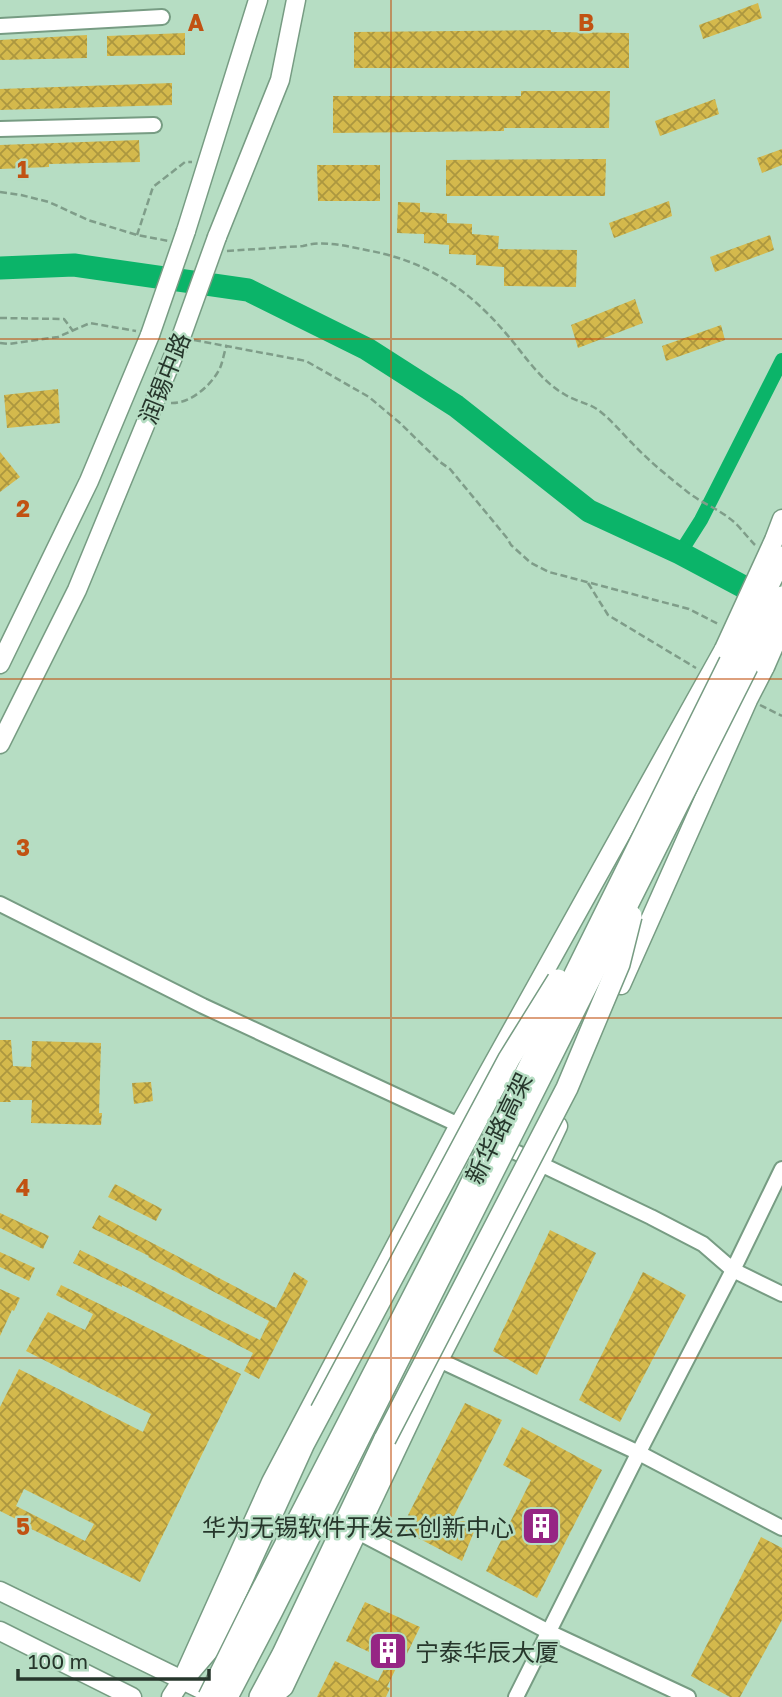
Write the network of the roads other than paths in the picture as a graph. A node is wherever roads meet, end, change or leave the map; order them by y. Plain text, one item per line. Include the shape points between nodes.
1 (258, 0) edge
2 (296, 0) edge
3 (162, 17) dead end
4 (0, 26) edge
5 (154, 125) dead end
6 (0, 129) edge
7 (782, 519) edge
8 (773, 549) edge
9 (782, 597) edge
10 (782, 628) edge
11 (0, 664) edge
12 (0, 744) edge
13 (634, 873) junction
14 (0, 904) edge
15 (459, 1125) junction
16 (540, 1164) junction
17 (782, 1169) edge
18 (733, 1270) junction
19 (782, 1294) edge
20 (439, 1360) junction
21 (639, 1452) junction
22 (782, 1528) edge
23 (358, 1532) junction
24 (0, 1591) edge
25 (0, 1631) edge
26 (549, 1632) junction
27 (176, 1688) edge
28 (132, 1697) edge
29 (209, 1697) edge
30 (217, 1697) edge
31 (227, 1697) edge
32 (260, 1697) edge
33 (272, 1697) edge
34 (516, 1697) edge
35 (688, 1697) edge

1 - 11 main road, 润锡中路, bridge via 148,333 89,481
2 - 12 main road, 润锡中路, bridge via 280,80 222,244 77,590
3 - 4 street
5 - 6 street
7 - 8 main road
8 - 13 highway, 新华路高架, bridge
8 - 15 main road, bridge via 724,649
9 - 13 highway, 新华路高架, bridge
10 - 16 main road, bridge
13 - 27 highway, bridge via 509,1059 304,1443 212,1645
13 - 29 highway, 新华路高架, bridge
13 - 31 highway, 新华路高架, bridge
13 - 32 highway, bridge via 619,964 567,1088 385,1439
14 - 15 street via 203,1006
15 - 16 street
15 - 27 main road via 271,1482
16 - 18 street via 702,1244
16 - 20 main road
17 - 18 street
18 - 19 street
18 - 21 street
20 - 21 street
20 - 23 main road
21 - 22 street
21 - 26 street
23 - 26 street
23 - 33 main road via 284,1687
24 - 27 main road
25 - 28 main road
26 - 34 street
26 - 35 street
27 - 30 main road

